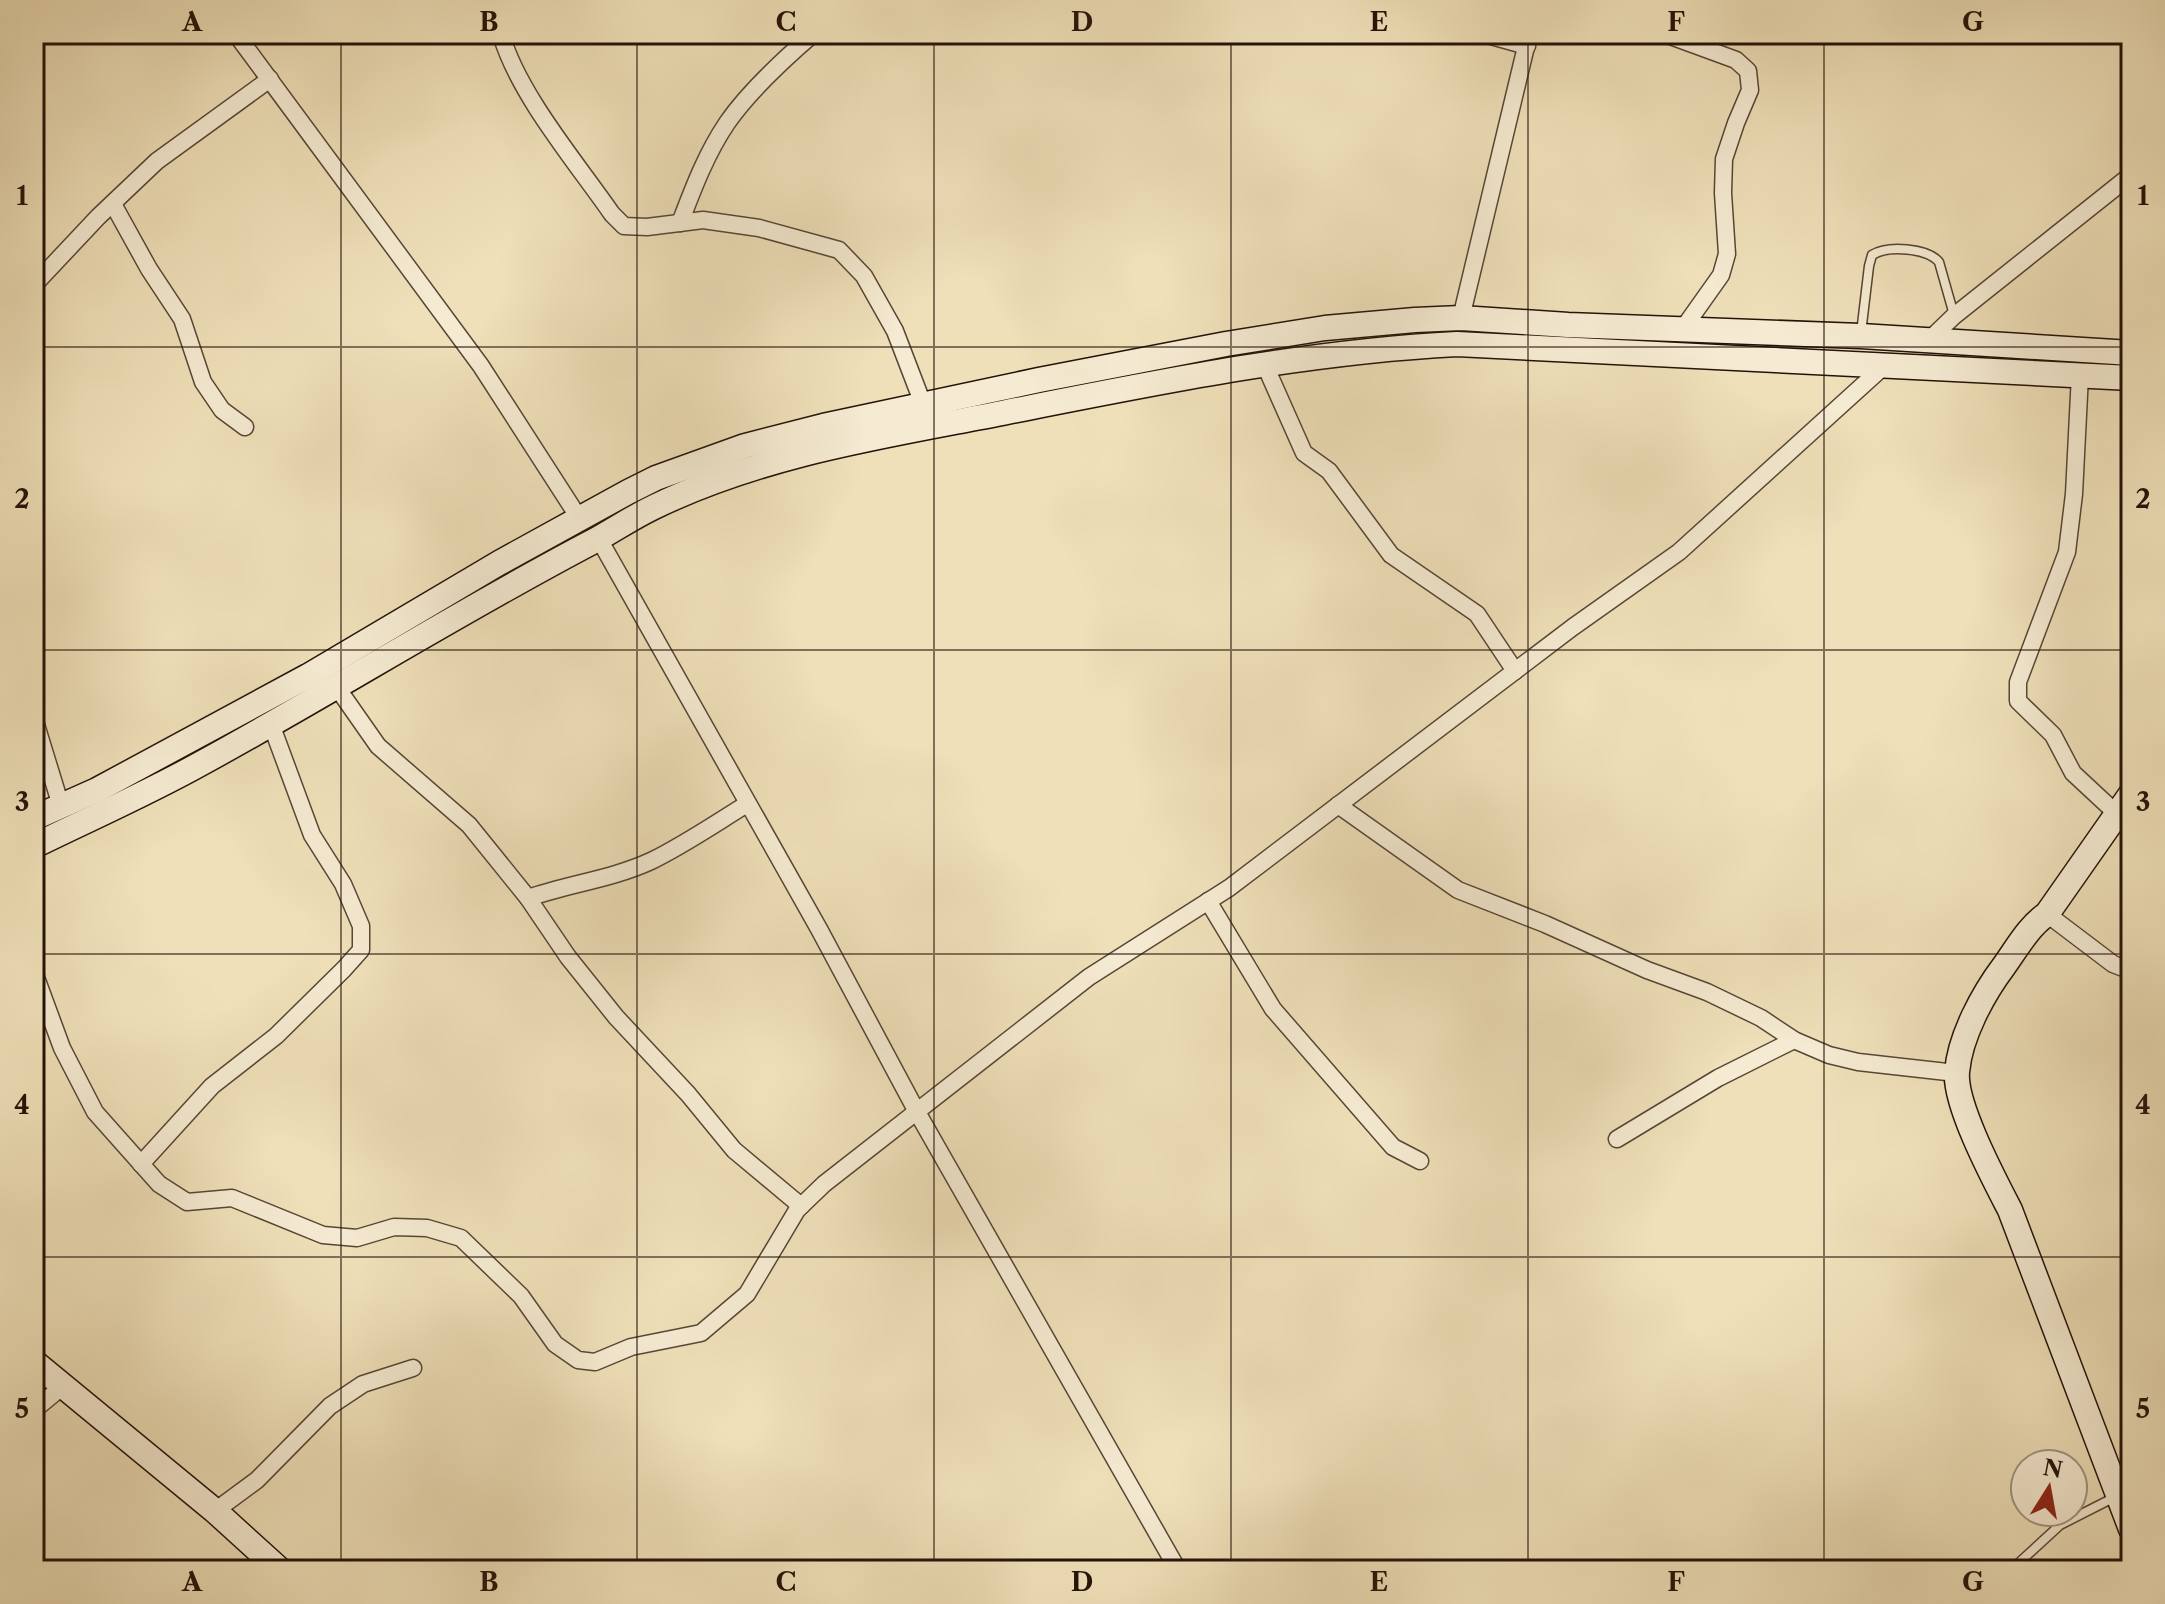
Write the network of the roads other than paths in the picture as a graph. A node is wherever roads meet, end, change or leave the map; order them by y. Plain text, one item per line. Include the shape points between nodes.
1 (236, 34) edge
2 (501, 34) edge
3 (813, 34) edge
4 (1484, 34) edge
5 (1665, 34) edge
6 (1528, 40) edge
7 (270, 79) junction
8 (2131, 175) edge
9 (113, 204) junction
10 (680, 223) junction
11 (34, 285) edge
12 (1954, 316) junction
13 (1461, 318) junction
14 (1682, 330) junction
15 (1861, 336) junction
16 (1928, 341) junction
17 (2131, 353) edge
18 (1264, 363) junction
19 (1883, 367) junction
20 (2080, 375) junction
21 (2131, 378) edge
22 (923, 404) junction
23 (245, 427) dead end
24 (579, 518) junction
25 (599, 539) junction
26 (1515, 671) junction
27 (336, 686) junction
28 (34, 718) edge
29 (271, 724) junction
30 (2124, 803) edge
31 (747, 804) junction
32 (1338, 805) junction
33 (61, 806) junction
34 (34, 818) edge
35 (34, 846) edge
36 (528, 898) junction
37 (1208, 901) junction
38 (2047, 914) junction
39 (2131, 971) edge
40 (34, 972) edge
41 (1794, 1040) junction
42 (1956, 1073) junction
43 (917, 1112) junction
44 (1617, 1139) dead end
45 (1420, 1161) dead end
46 (141, 1164) junction
47 (801, 1206) junction
48 (34, 1362) edge
49 (413, 1368) dead end
50 (63, 1386) junction
51 (34, 1410) edge
52 (2118, 1495) junction
53 (215, 1511) junction
54 (2131, 1529) edge
55 (280, 1570) edge
56 (1178, 1570) edge
57 (2011, 1570) edge

1 - 7 street
2 - 10 street via 507,57 532,98 612,214 624,226
3 - 10 street via 728,122 699,173
4 - 6 street
5 - 14 street via 1736,60 1748,71 1750,90 1724,159 1727,254 1721,275
6 - 13 street
7 - 9 street via 157,161
7 - 24 street via 481,366
8 - 12 street
9 - 11 street
9 - 23 street via 182,319 203,382 222,410
10 - 22 street via 703,220 759,228 839,250 864,276 895,331
12 - 15 lane via 1933,256 1881,249 1869,266
12 - 16 street
13 - 14 main road
13 - 22 main road via 1325,328
14 - 15 main road
15 - 16 main road
16 - 17 main road
18 - 19 main road via 1457,344
18 - 25 main road via 880,435 777,462 654,507
18 - 26 street via 1304,453 1329,471 1391,555 1477,614
19 - 20 main road
19 - 26 street via 1679,552
20 - 21 main road
20 - 30 street via 2067,552 2018,682 2018,701 2053,735 2073,773
22 - 24 main road via 745,446 656,478
24 - 33 main road via 308,676
25 - 27 main road
25 - 31 street
26 - 32 street
27 - 29 main road
27 - 36 street via 378,746 469,825
28 - 33 street
29 - 35 main road
29 - 46 street via 312,835 343,884 361,926 361,950 276,1036 212,1086
30 - 38 main road
31 - 36 street via 651,861
31 - 43 street
32 - 37 street
32 - 41 street via 1458,890 1707,992
33 - 34 main road
36 - 47 street via 616,1017 734,1150
37 - 43 street via 1089,977
37 - 45 street via 1273,1009 1393,1147
38 - 39 street via 2113,964
38 - 42 main road via 1977,1007
40 - 46 street via 62,1048 95,1112
41 - 42 street via 1858,1062
41 - 44 street
42 - 52 main road via 1961,1099 2010,1210
43 - 47 street
43 - 56 street
46 - 47 street via 187,1202 232,1198 323,1235 357,1238 394,1227 427,1228 461,1238 521,1296 555,1344 578,1360 595,1362 631,1347 701,1333 747,1294
48 - 50 main road
49 - 53 street via 363,1384 330,1406 257,1480
50 - 51 street
50 - 53 main road
52 - 54 main road
52 - 57 lane via 2060,1525
53 - 55 main road

